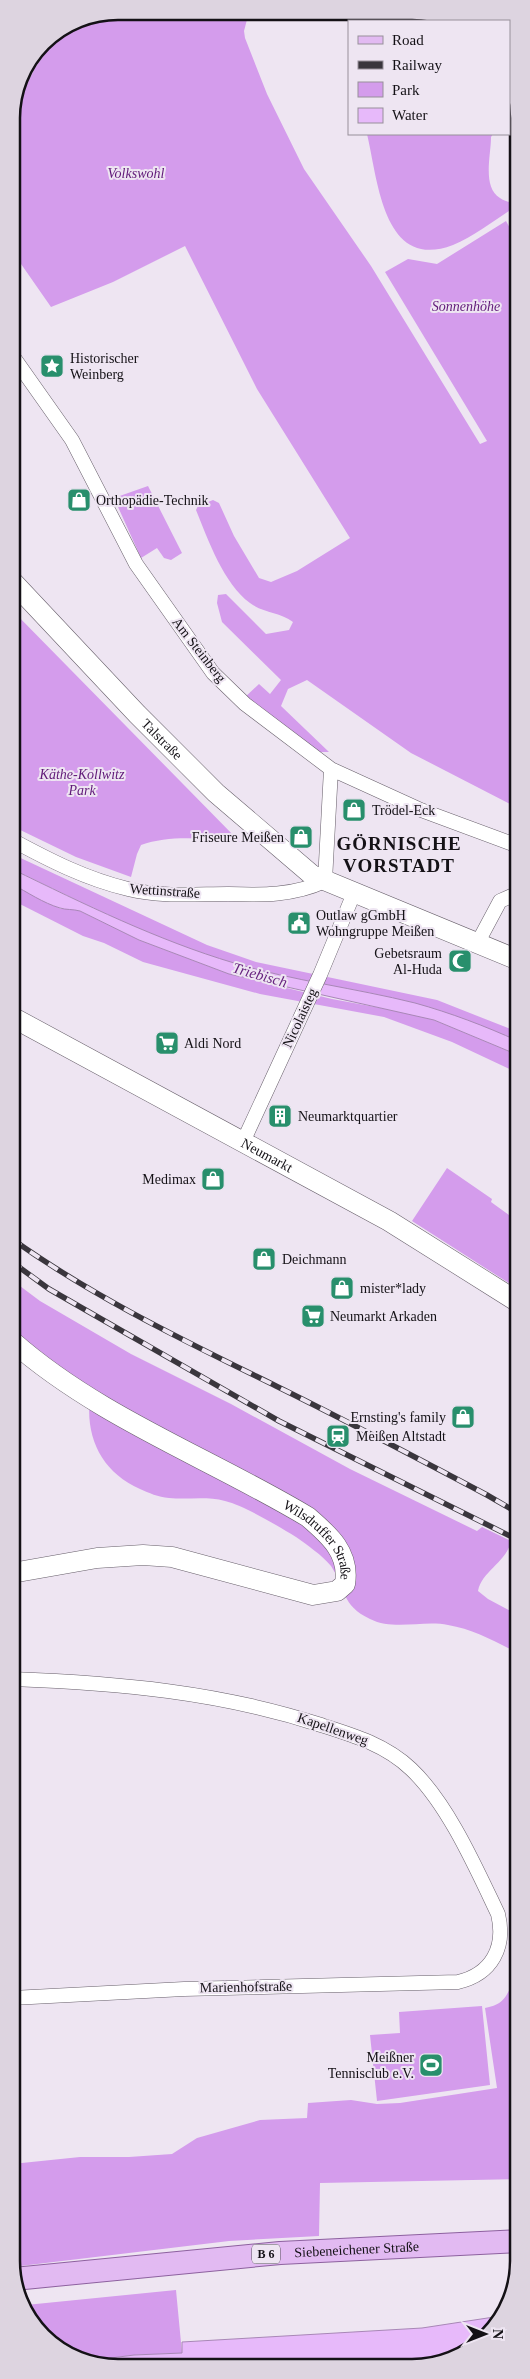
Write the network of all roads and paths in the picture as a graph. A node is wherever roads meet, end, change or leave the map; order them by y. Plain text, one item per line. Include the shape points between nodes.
1 (20, 366) edge
2 (20, 590) edge
3 (332, 769) junction
4 (510, 843) edge
5 (20, 844) edge
6 (325, 881) junction
7 (354, 893) junction
8 (510, 897) edge
9 (477, 944) junction
10 (510, 957) edge
11 (20, 1021) edge
12 (243, 1142) junction
13 (510, 1297) edge
14 (20, 1348) edge
15 (20, 1572) edge
16 (20, 1679) edge
17 (479, 1974) joint
18 (20, 1998) edge
19 (510, 2241) edge
20 (22, 2278) edge

1 - 3 street, Am Steinberg via 72,440 136,564 213,673 245,704
2 - 6 main road, Talstraße via 216,793 312,875
3 - 4 street, Am Steinberg via 421,810
3 - 6 street
5 - 6 street, Wettinstraße via 75,873 128,889 159,893 276,895 306,890
6 - 7 main road, Talstraße
7 - 9 main road, Talstraße
7 - 12 street, Nicolaisteg
8 - 9 street via 500,901
9 - 10 main road, Talstraße
11 - 12 main road, Neumarkt
12 - 13 main road, Neumarkt via 389,1221
14 - 15 main road, Wilsdruffer Straße via 42,1368 90,1397 308,1517 336,1544 345,1560 347,1573 345,1584 337,1591 313,1595 172,1557 97,1558
16 - 17 street, Kapellenweg via 118,1684 270,1708 378,1744 411,1769 445,1812 498,1914 501,1926 499,1950
17 - 18 street, Marienhofstraße via 458,1982 184,1989
19 - 20 main road, Siebeneichener Straße / B 6 via 280,2253

